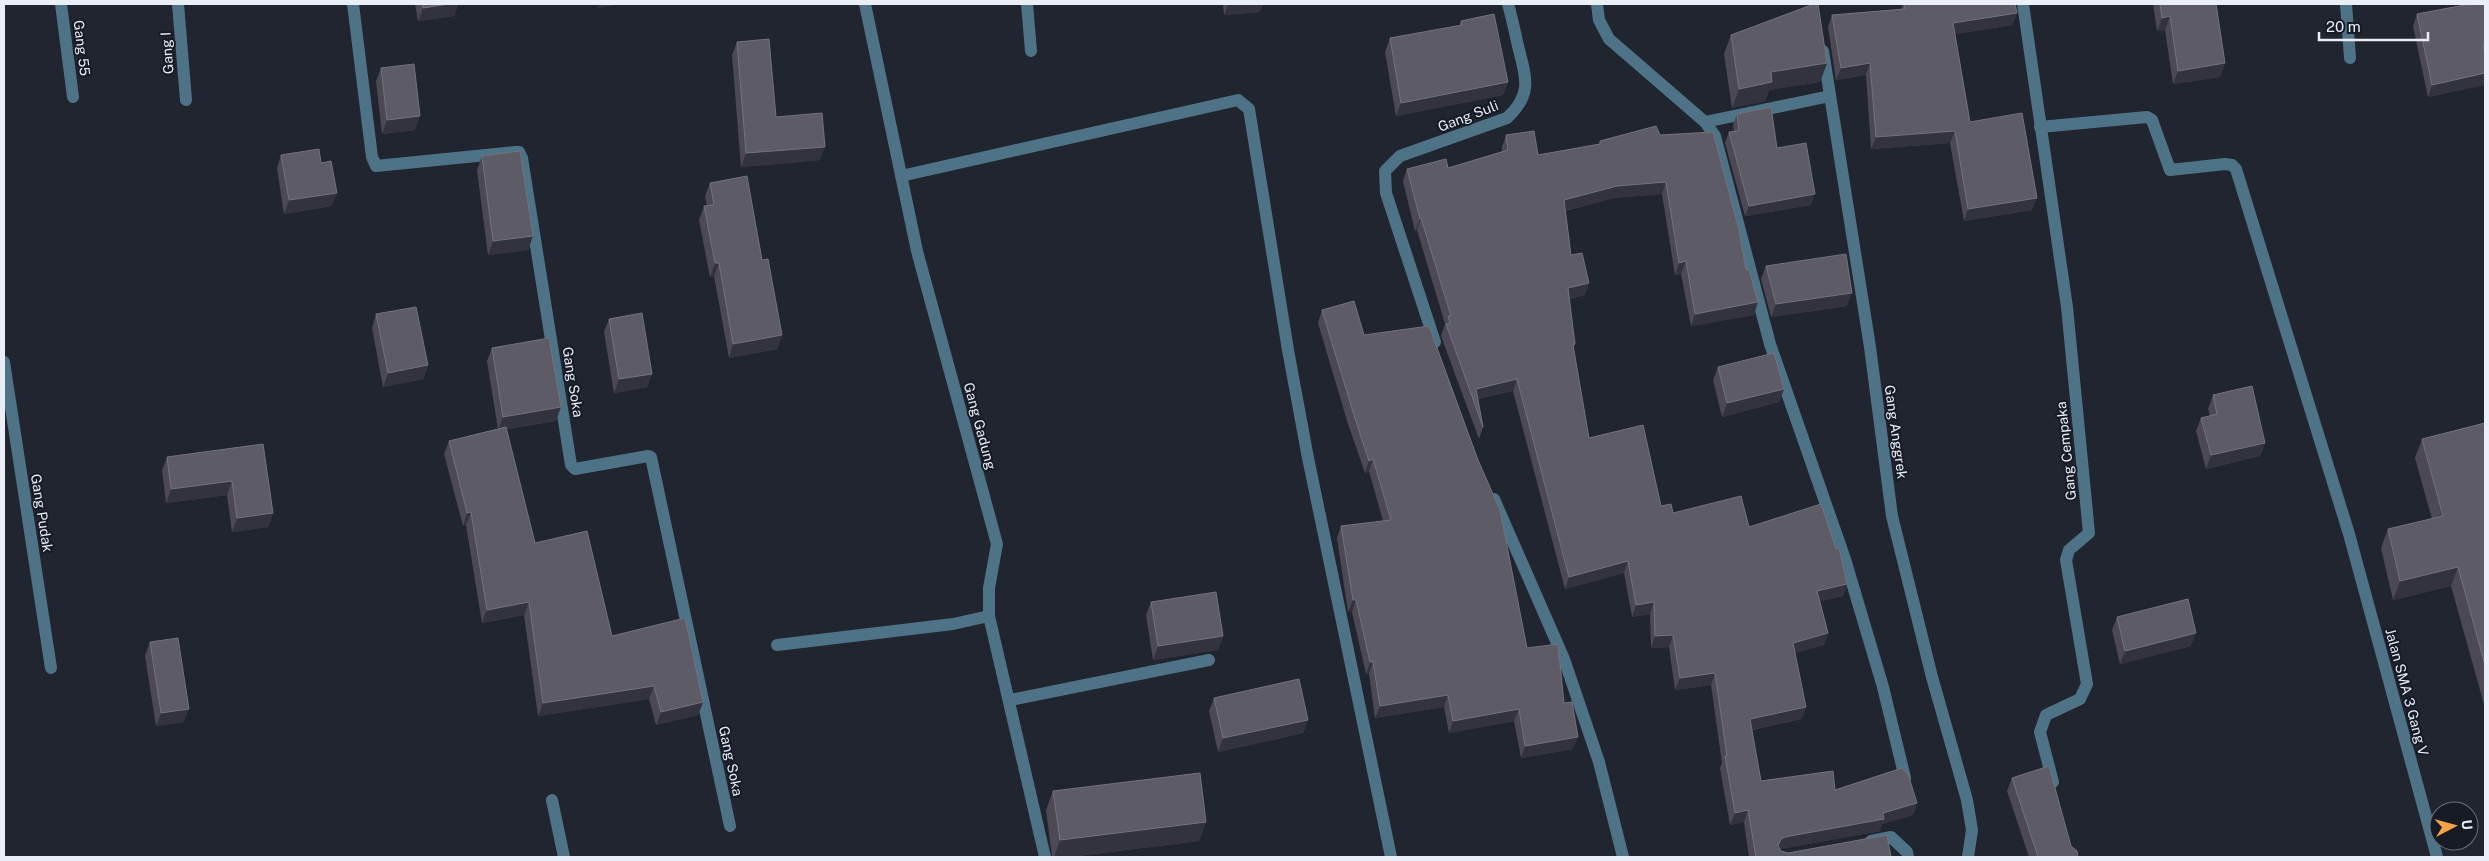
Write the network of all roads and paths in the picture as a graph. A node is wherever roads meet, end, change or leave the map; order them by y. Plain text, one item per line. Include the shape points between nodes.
1 (61, 4) edge
2 (178, 4) edge
3 (353, 4) edge
4 (865, 4) edge
5 (1027, 4) edge
6 (1508, 4) edge
7 (1597, 4) edge
8 (2023, 4) edge
9 (2346, 4) edge
10 (1822, 40) edge
11 (1031, 51) dead end
12 (2350, 58) dead end
13 (1830, 96) junction
14 (73, 97) dead end
15 (186, 100) dead end
16 (1705, 122) junction
17 (2040, 127) junction
18 (902, 176) junction
19 (1439, 352) edge
20 (4, 362) edge
21 (1489, 488) edge
22 (989, 616) junction
23 (777, 645) dead end
24 (1209, 660) dead end
25 (51, 668) dead end
26 (1010, 700) junction
27 (1905, 778) edge
28 (2055, 790) edge
29 (552, 800) dead end
30 (730, 826) dead end
31 (1855, 844) edge
32 (564, 857) edge
33 (1046, 857) edge
34 (1391, 857) edge
35 (1623, 857) edge
36 (1908, 857) edge
37 (1968, 857) edge
38 (2437, 857) edge

1 - 14 street, Gang 55
2 - 15 street, Gang I
3 - 30 street, Gang Soka via 372,157 376,166 516,152 522,158 571,465 575,469 651,457
4 - 18 street, Gang Gadung
5 - 11 street
6 - 19 street, Gang Suli via 1526,74 1526,91 1516,110 1507,118 1400,156 1385,170 1386,192
7 - 16 street via 1609,38
8 - 17 street, Gang Cempaka
9 - 12 street
10 - 13 street, Gang Anggrek
13 - 16 street
13 - 37 street, Gang Anggrek via 1870,347 1892,516 1967,800 1972,830
16 - 27 street via 1714,136 1770,344 1845,559 1883,687
17 - 28 street, Gang Cempaka via 2067,307 2089,533 2069,550 2066,560 2088,684 2080,699 2046,715 2040,732
17 - 38 street, Jalan SMA 3 Gang V via 2147,117 2152,120 2170,170 2225,164 2236,169 2349,534
18 - 22 street, Gang Gadung via 916,251 997,544 989,588
18 - 34 street via 1238,100 1250,109 1297,399
20 - 25 street, Gang Pudak
21 - 35 street via 1564,659 1599,762
22 - 23 street via 953,624
22 - 26 street, Gang Gadung
24 - 26 street
26 - 33 street, Gang Gadung
29 - 32 street
31 - 36 street via 1891,837

